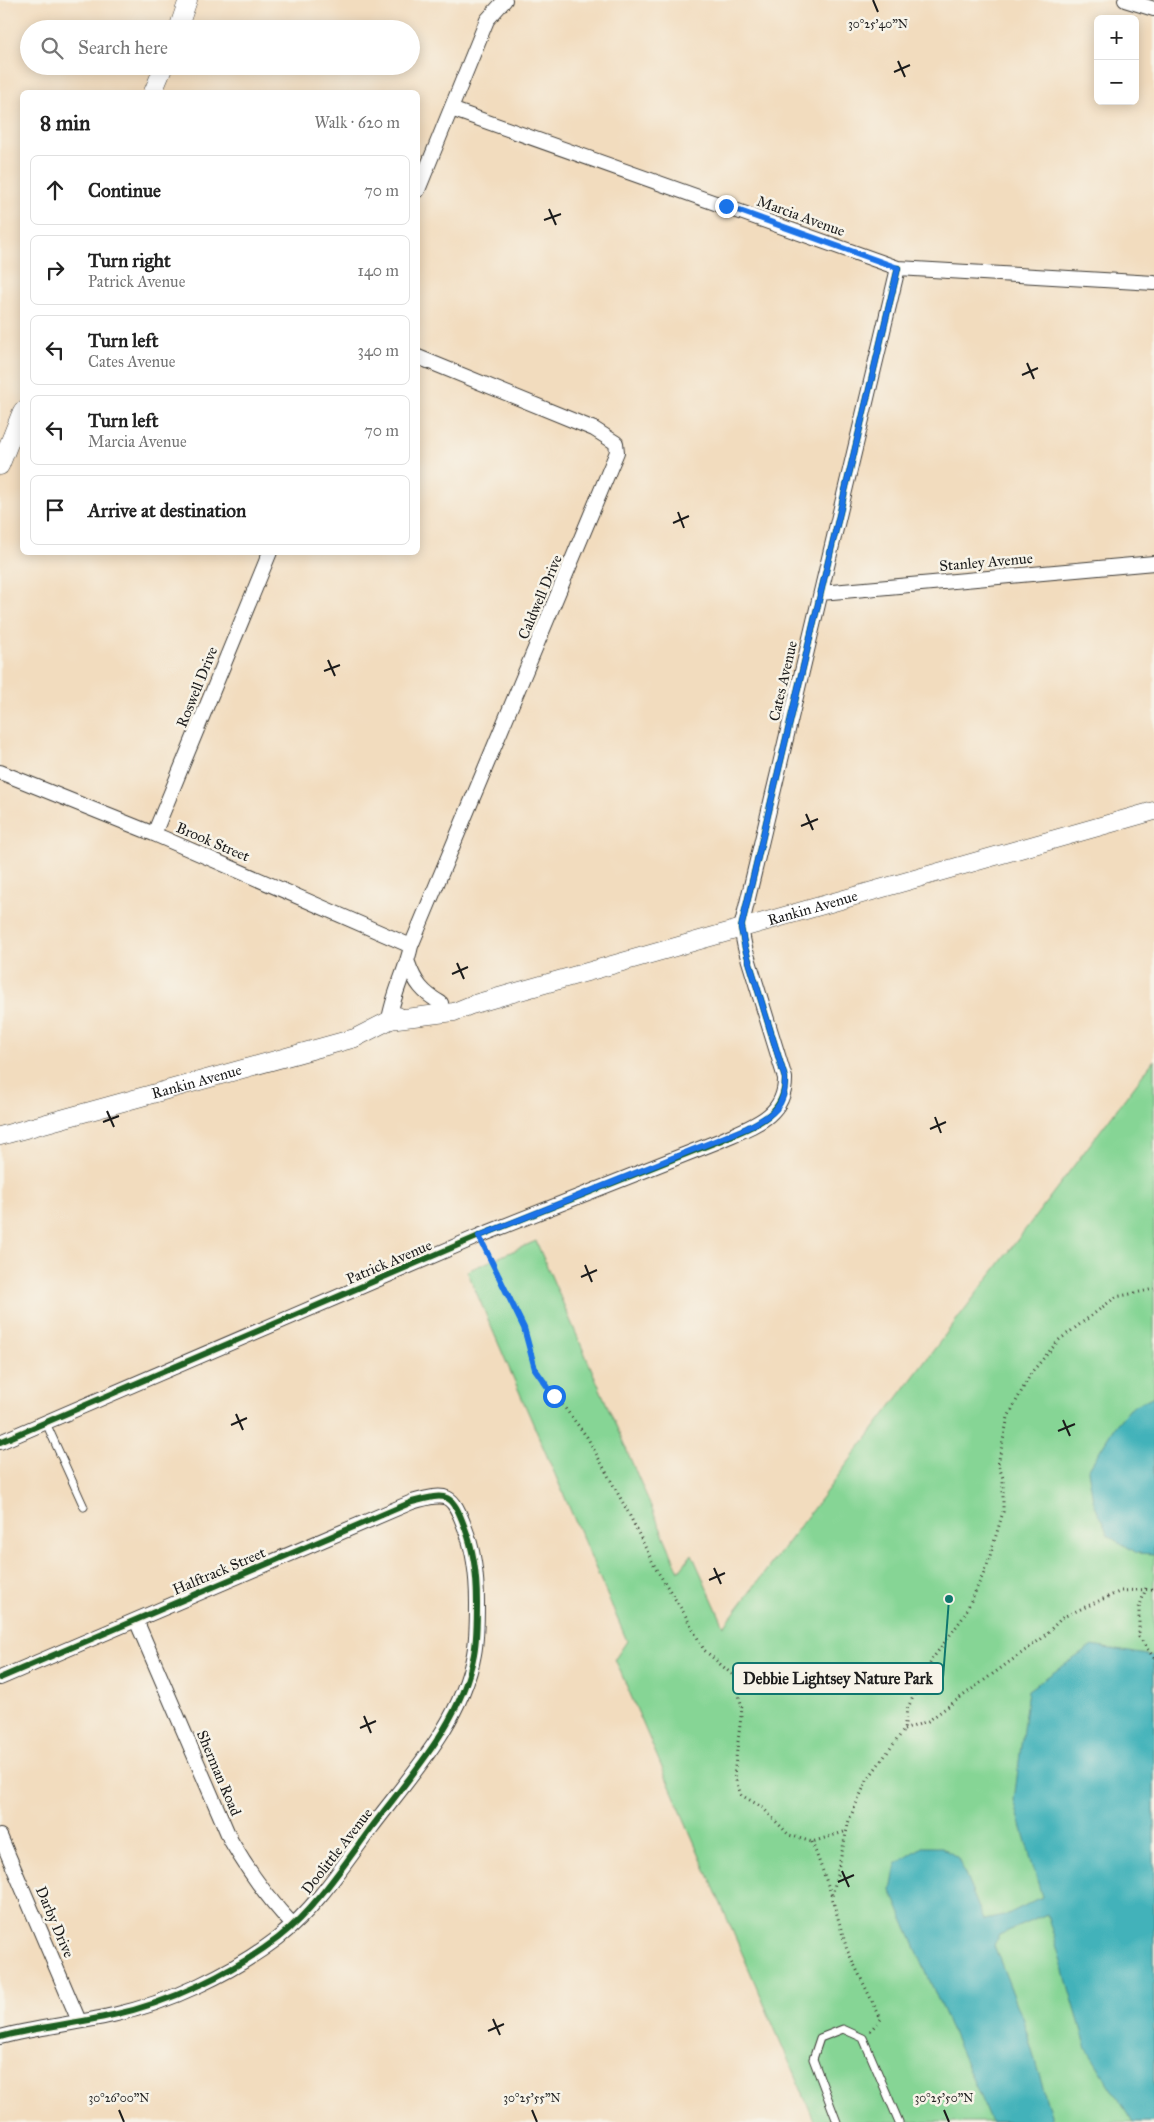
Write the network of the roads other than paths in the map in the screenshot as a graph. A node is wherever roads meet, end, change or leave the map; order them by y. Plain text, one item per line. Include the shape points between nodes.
1 (188, 0) edge
2 (505, 0) edge
3 (1125, 0) edge
4 (1154, 9) edge
5 (181, 20) edge
6 (161, 75) edge
7 (155, 90) edge
8 (451, 109) junction
9 (420, 185) edge
10 (898, 268) junction
11 (1154, 283) edge
12 (420, 358) edge
13 (20, 416) edge
14 (0, 466) edge
15 (269, 555) edge
16 (1154, 563) edge
17 (821, 593) junction
18 (0, 772) edge
19 (1154, 811) edge
20 (154, 834) junction
21 (741, 928) junction
22 (411, 946) junction
23 (408, 963) junction
24 (441, 1003) junction
25 (471, 1005) junction
26 (389, 1020) junction
27 (782, 1100) joint
28 (0, 1136) edge
29 (46, 1423) junction
30 (0, 1442) edge
31 (450, 1500) joint
32 (84, 1507) dead end
33 (136, 1620) junction
34 (0, 1678) edge
35 (0, 1836) edge
36 (293, 1925) junction
37 (79, 2021) junction
38 (0, 2037) edge
39 (836, 2122) edge
40 (899, 2122) edge

1 - 5 street
2 - 8 street via 487,20
3 - 4 street
6 - 7 street
8 - 9 street
8 - 10 street, Marcia Avenue
10 - 11 street, Marcia Avenue
10 - 17 street, Cates Avenue
12 - 22 street, Caldwell Drive via 594,429 616,443 617,452
13 - 14 street
15 - 20 street, Roswell Drive
16 - 17 street, Stanley Avenue
17 - 21 street, Cates Avenue
18 - 20 street, Brook Street
19 - 21 street, Rankin Avenue
20 - 22 street, Brook Street
21 - 25 street, Rankin Avenue
21 - 27 street, Cates Avenue via 785,1078
22 - 23 street, Caldwell Drive
23 - 24 street via 418,986
23 - 26 street, Caldwell Drive via 398,982
24 - 25 street, Rankin Avenue
24 - 26 street, Rankin Avenue via 415,1007
25 - 26 street, Rankin Avenue via 454,1012
26 - 28 street, Rankin Avenue via 355,1038
27 - 29 street, Patrick Avenue via 770,1115 747,1128 479,1236
29 - 30 street, Patrick Avenue
29 - 32 lane
31 - 33 street, Halftrack Street via 442,1496 412,1502
31 - 36 street, Doolittle Avenue via 456,1505 467,1533 474,1565 477,1624 470,1673 442,1733 344,1866
33 - 34 street, Halftrack Street
33 - 36 street, Sherman Road via 230,1841 249,1874
35 - 37 street, Darby Drive
36 - 37 street, Doolittle Avenue via 243,1962 202,1983 149,2005
37 - 38 street, Doolittle Avenue
39 - 40 lane via 813,2060 820,2038 843,2029 863,2038

